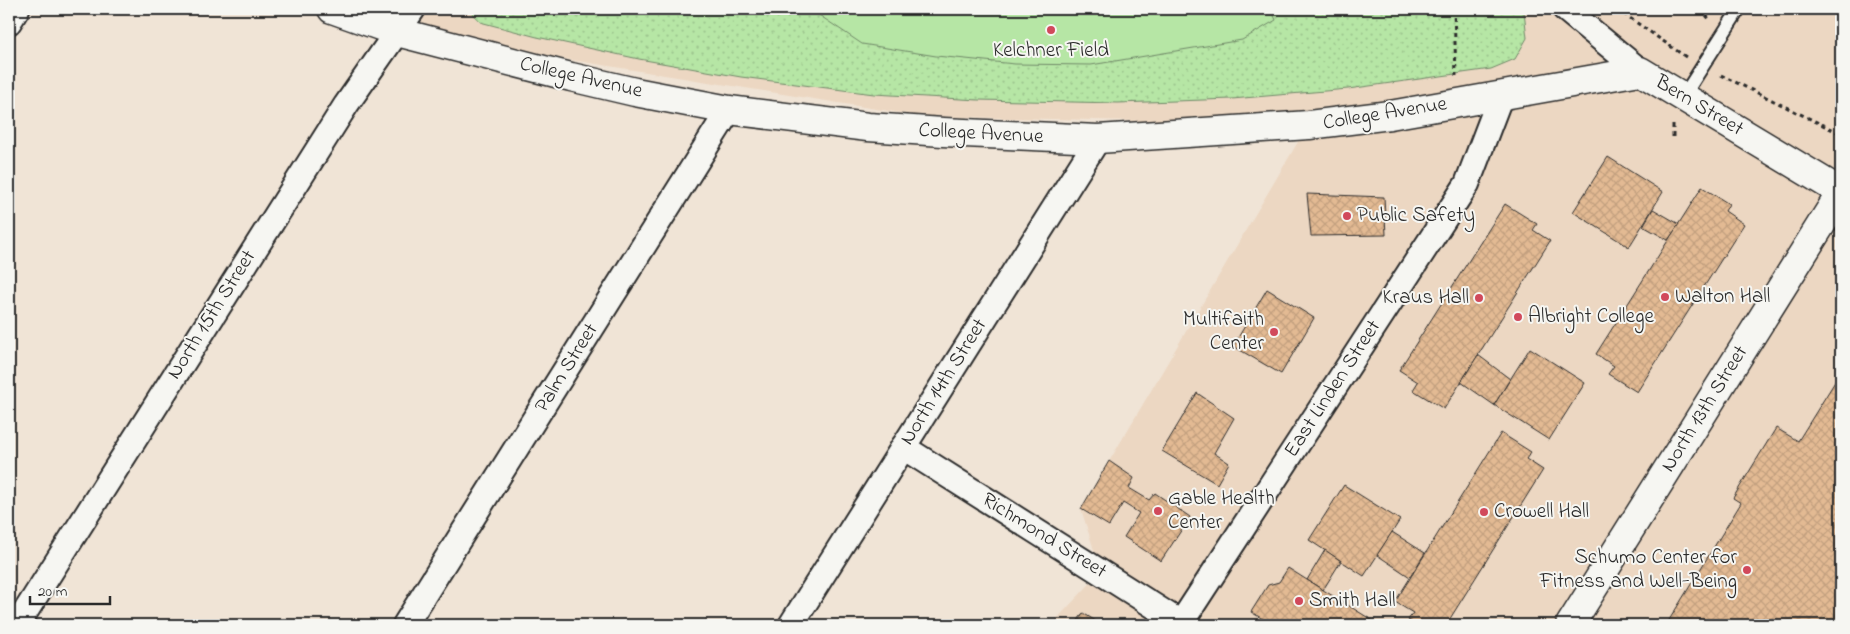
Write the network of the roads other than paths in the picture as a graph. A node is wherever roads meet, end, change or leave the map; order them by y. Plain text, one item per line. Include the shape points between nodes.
1 (17, 9) edge
2 (332, 9) edge
3 (413, 9) edge
4 (1565, 9) edge
5 (1739, 9) edge
6 (9, 22) edge
7 (397, 32) junction
8 (1640, 71) junction
9 (1501, 95) junction
10 (1683, 97) junction
11 (729, 110) junction
12 (1098, 140) junction
13 (1841, 193) edge
14 (903, 447) junction
15 (1182, 624) edge
16 (17, 625) edge
17 (405, 625) edge
18 (791, 625) edge
19 (1570, 625) edge

1 - 6 street
2 - 7 street, College Avenue
3 - 7 street, North 15th Street
4 - 8 street, Bern Street
5 - 10 lane
7 - 11 street, College Avenue via 572,77
7 - 16 street, North 15th Street via 340,113
8 - 9 street, College Avenue
8 - 10 street, Bern Street
9 - 12 street, College Avenue via 1309,125
9 - 15 street, East Linden Street via 1467,184
10 - 13 street, Bern Street
11 - 12 street, College Avenue via 896,129
11 - 17 street, Palm Street
12 - 14 street, North 14th Street
13 - 19 street, North 13th Street
14 - 15 street, Richmond Street
14 - 18 street, North 14th Street

